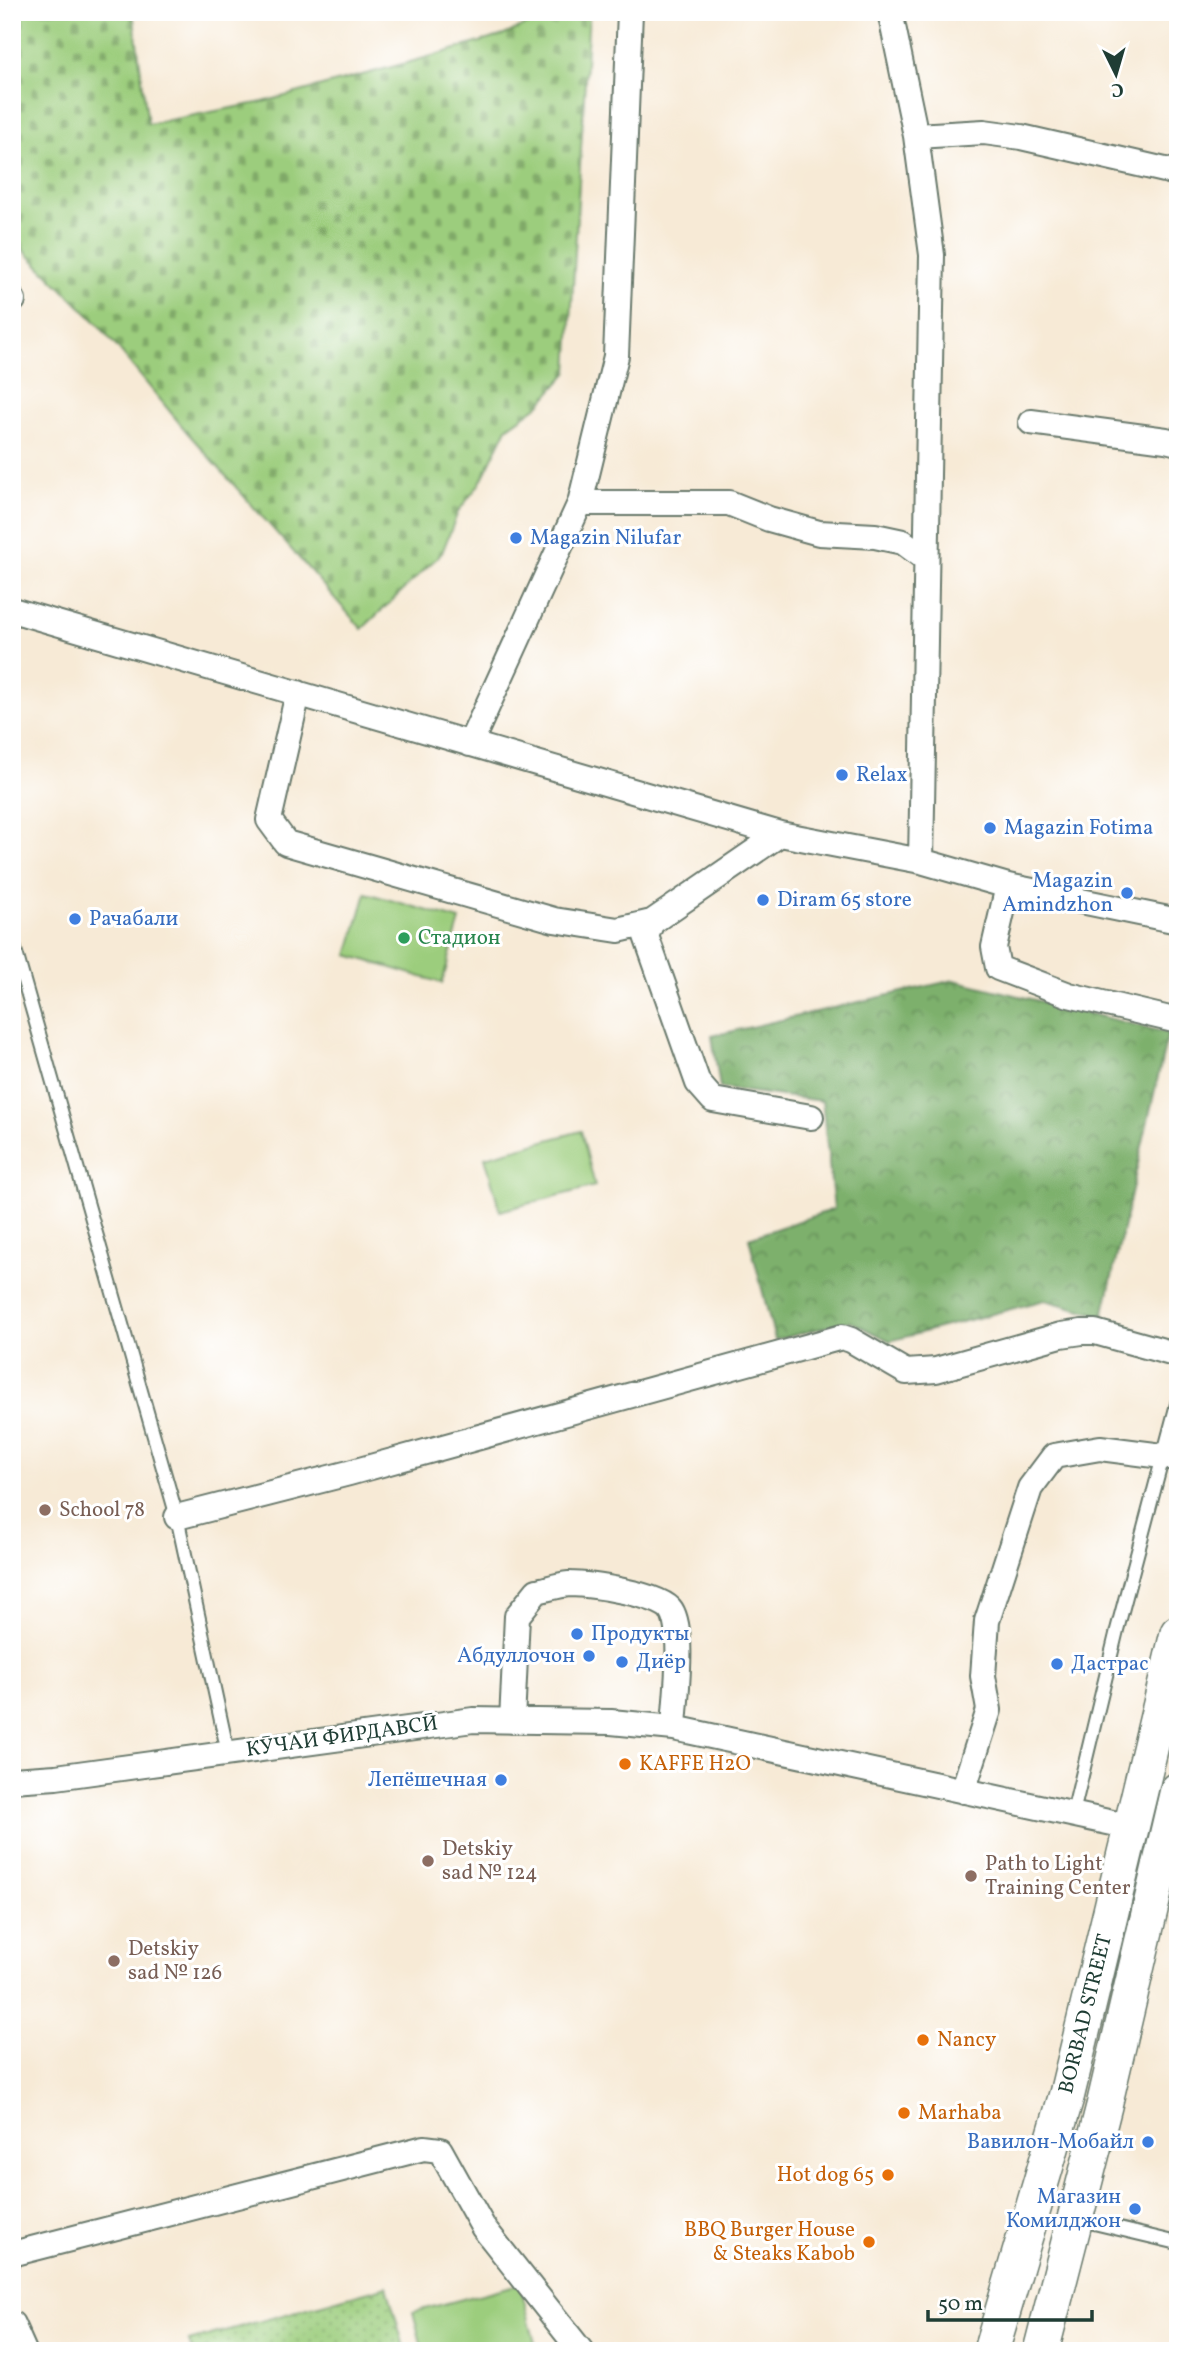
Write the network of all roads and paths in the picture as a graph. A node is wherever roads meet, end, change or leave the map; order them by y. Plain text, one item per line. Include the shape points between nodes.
1 (630, 12) edge
2 (890, 12) edge
3 (916, 136) junction
4 (1178, 173) edge
5 (1031, 422) dead end
6 (1178, 443) edge
7 (580, 503) junction
8 (926, 559) junction
9 (12, 610) edge
10 (298, 693) junction
11 (470, 744) junction
12 (780, 834) junction
13 (920, 862) junction
14 (1009, 886) junction
15 (1178, 920) edge
16 (652, 922) junction
17 (12, 939) edge
18 (1178, 1021) edge
19 (811, 1117) dead end
20 (1178, 1355) edge
21 (1178, 1400) edge
22 (1171, 1457) edge
23 (177, 1517) junction
24 (1178, 1633) edge
25 (512, 1721) junction
26 (674, 1728) junction
27 (228, 1753) junction
28 (12, 1780) edge
29 (1178, 1790) edge
30 (963, 1791) junction
31 (1073, 1813) junction
32 (1131, 1827) junction
33 (1090, 1999) junction
34 (1126, 2007) junction
35 (1067, 2094) junction
36 (1104, 2106) junction
37 (1077, 2219) junction
38 (1178, 2243) edge
39 (12, 2255) edge
40 (12, 2324) edge
41 (23, 2351) edge
42 (580, 2351) edge
43 (991, 2351) edge
44 (1041, 2351) edge

1 - 7 street via 616,356
2 - 3 street
3 - 4 street via 984,132 1021,137
3 - 8 street via 932,255
5 - 6 street
7 - 8 street via 729,503 819,533 903,542
7 - 11 street
8 - 13 street
9 - 10 street
10 - 11 street
10 - 16 street via 269,820 286,843 554,920 618,930
11 - 12 street
12 - 13 street
12 - 16 street
13 - 14 street
14 - 15 street
14 - 18 street via 994,947 998,968 1069,995
16 - 19 street via 646,936 698,1083 713,1100
17 - 23 lane
20 - 23 street via 1082,1332 936,1370 906,1371 842,1338
21 - 22 lane
22 - 30 street via 1100,1448 1054,1456 1030,1488 987,1621 983,1675 989,1710
22 - 31 lane via 1117,1630
23 - 27 lane
24 - 32 main road, BORBAD STREET
25 - 26 street, КӮЧАИ ФИРДАВСӢ
25 - 26 street via 517,1616 537,1591 568,1584 656,1599 671,1609 679,1634
25 - 27 street, КӮЧАИ ФИРДАВСӢ via 473,1720
26 - 30 street, КӮЧАИ ФИРДАВСӢ
27 - 28 street, КӮЧАИ ФИРДАВСӢ
29 - 34 main road, BORBAD STREET
30 - 31 street, КӮЧАИ ФИРДАВСӢ
31 - 32 street, КӮЧАИ ФИРДАВСӢ
32 - 33 main road, BORBAD STREET
33 - 34 main road via 1103,2010
33 - 35 main road, BORBAD STREET
34 - 36 main road, BORBAD STREET
35 - 36 main road via 1079,2089
35 - 43 main road, BORBAD STREET
36 - 37 main road, BORBAD STREET
37 - 38 lane
37 - 44 main road, BORBAD STREET
39 - 42 street via 425,2148 440,2150 483,2227
40 - 41 street

